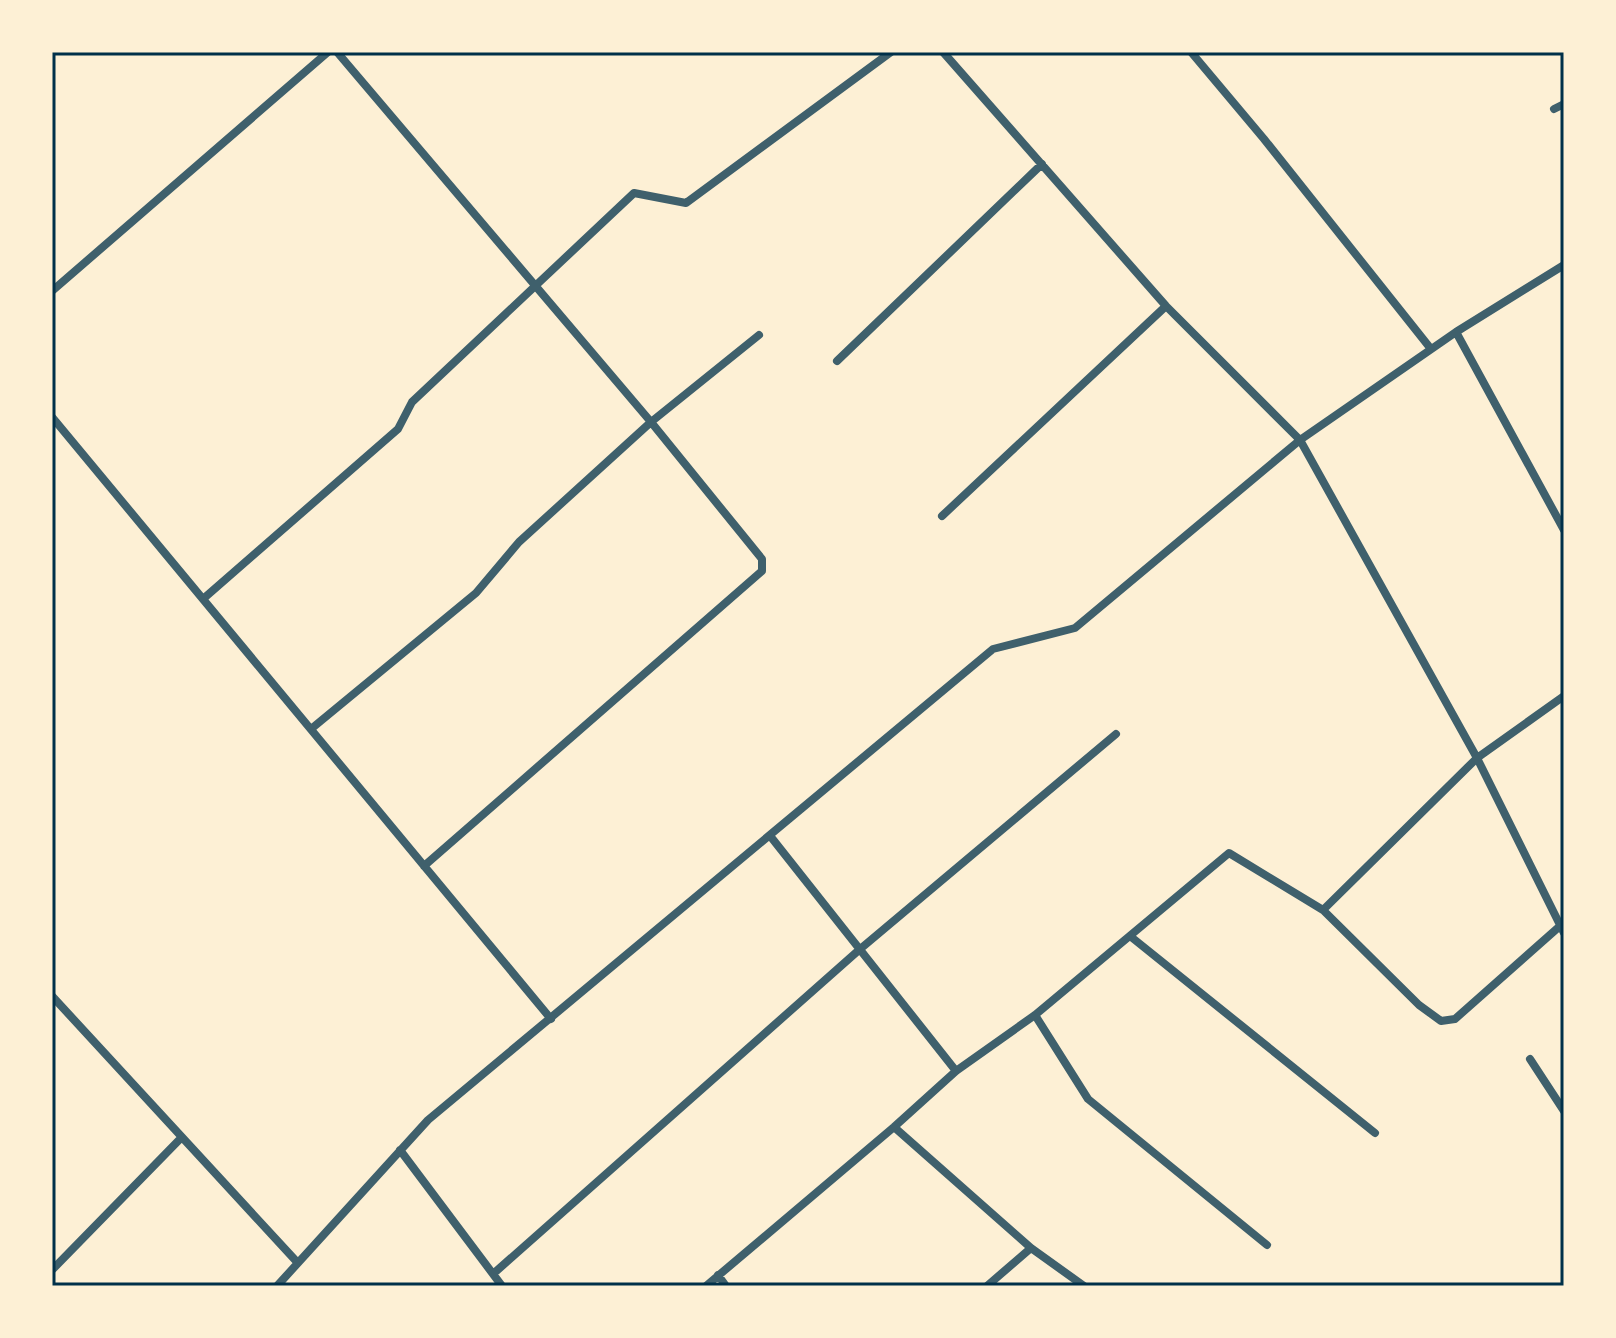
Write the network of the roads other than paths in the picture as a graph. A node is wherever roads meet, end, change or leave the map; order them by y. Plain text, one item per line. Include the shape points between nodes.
1 (328, 52) edge
2 (337, 52) edge
3 (891, 52) edge
4 (943, 52) edge
5 (1191, 52) edge
6 (1564, 104) edge
7 (1554, 109) dead end
8 (1042, 164) junction
9 (1564, 265) edge
10 (535, 285) junction
11 (52, 291) edge
12 (1166, 306) junction
13 (1456, 332) junction
14 (759, 335) dead end
15 (1431, 349) junction
16 (837, 361) dead end
17 (52, 417) edge
18 (651, 422) junction
19 (1300, 440) junction
20 (942, 516) dead end
21 (1564, 530) edge
22 (203, 599) junction
23 (1564, 696) edge
24 (311, 729) junction
25 (1116, 734) dead end
26 (1477, 758) junction
27 (771, 837) junction
28 (424, 866) junction
29 (1323, 910) junction
30 (1562, 930) edge
31 (1130, 936) junction
32 (859, 950) junction
33 (52, 996) edge
34 (1035, 1015) junction
35 (551, 1019) junction
36 (1530, 1059) dead end
37 (956, 1071) junction
38 (1564, 1111) edge
39 (894, 1127) junction
40 (1375, 1133) dead end
41 (182, 1137) junction
42 (400, 1150) junction
43 (1267, 1245) dead end
44 (1031, 1248) junction
45 (297, 1262) junction
46 (52, 1270) edge
47 (493, 1274) junction
48 (718, 1275) junction
49 (277, 1286) edge
50 (502, 1286) edge
51 (706, 1286) edge
52 (726, 1286) edge
53 (987, 1286) edge
54 (1084, 1286) edge

1 - 11 street
2 - 10 street
3 - 10 street via 686,203 634,193
4 - 8 street
5 - 15 street
6 - 7 street
8 - 12 street
8 - 16 street
9 - 13 street
10 - 18 street
10 - 22 street via 412,402 398,429
12 - 19 street
12 - 20 street
13 - 15 street
13 - 21 street
14 - 18 street
15 - 19 street
17 - 22 street
18 - 24 street via 519,542 476,593
18 - 28 street via 762,559 762,571
19 - 26 street
19 - 27 street via 1075,628 993,649
22 - 24 street
23 - 26 street
24 - 28 street
25 - 32 street
26 - 29 street
26 - 30 street
27 - 32 street
27 - 35 street
28 - 35 street
29 - 30 street via 1441,1021 1455,1019
29 - 31 street via 1229,853
31 - 34 street
31 - 40 street
32 - 37 street
32 - 47 street
33 - 41 street
34 - 37 street
34 - 43 street via 1088,1099
35 - 42 street via 428,1120
36 - 38 street
37 - 39 street
39 - 44 street
39 - 48 street
41 - 45 street
41 - 46 street
42 - 45 street
42 - 47 street
44 - 53 street
44 - 54 street
45 - 49 street
47 - 50 street
48 - 51 street
48 - 52 street

